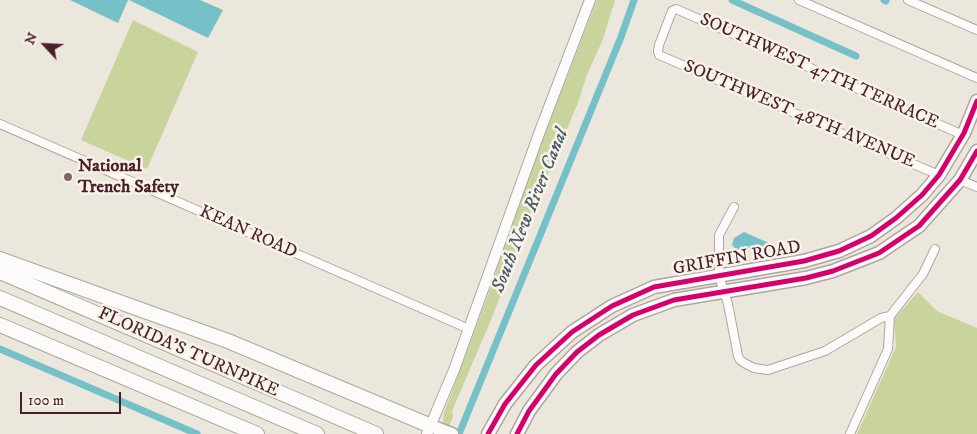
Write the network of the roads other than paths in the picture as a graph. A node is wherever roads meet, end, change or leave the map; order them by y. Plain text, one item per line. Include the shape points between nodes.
1 (590, 0) edge
2 (799, 0) edge
3 (908, 0) edge
4 (977, 30) edge
5 (659, 55) joint
6 (977, 78) edge
7 (977, 101) edge
8 (0, 124) edge
9 (963, 135) junction
10 (977, 151) edge
11 (939, 175) junction
12 (960, 180) junction
13 (977, 187) edge
14 (734, 207) dead end
15 (935, 249) dead end
16 (0, 259) edge
17 (0, 272) edge
18 (719, 276) junction
19 (724, 293) junction
20 (0, 298) edge
21 (890, 316) junction
22 (0, 325) edge
23 (469, 329) junction
24 (429, 430) edge
25 (449, 433) edge
26 (257, 434) edge
27 (317, 434) edge
28 (376, 434) edge
29 (488, 434) edge
30 (518, 434) edge
31 (850, 434) edge

1 - 23 street
2 - 6 street
3 - 4 street
5 - 9 street, SOUTHWEST 47TH TERRACE via 667,23 676,9
5 - 11 street, SOUTHWEST 48TH AVENUE
7 - 9 main road, GRIFFIN ROAD
8 - 23 street, KEAN ROAD
9 - 11 main road, GRIFFIN ROAD
10 - 12 main road, GRIFFIN ROAD
11 - 18 main road, GRIFFIN ROAD via 896,218 871,236 839,251 804,261
12 - 13 street
12 - 19 main road, GRIFFIN ROAD via 919,226 879,253 806,278
14 - 18 street via 719,235
15 - 21 street via 923,274
16 - 24 highway via 228,341
17 - 28 highway, FLORIDA'S TURNPIKE
18 - 19 street
18 - 29 main road, GRIFFIN ROAD via 654,287 612,306 572,332 536,364 504,404
19 - 21 street via 740,360 754,368 768,370 825,351 881,318
19 - 30 main road, GRIFFIN ROAD via 674,300 649,308 599,335 556,374 529,411
20 - 27 highway, FLORIDA'S TURNPIKE
21 - 31 street via 888,349
22 - 26 highway
23 - 24 street
24 - 25 main road

